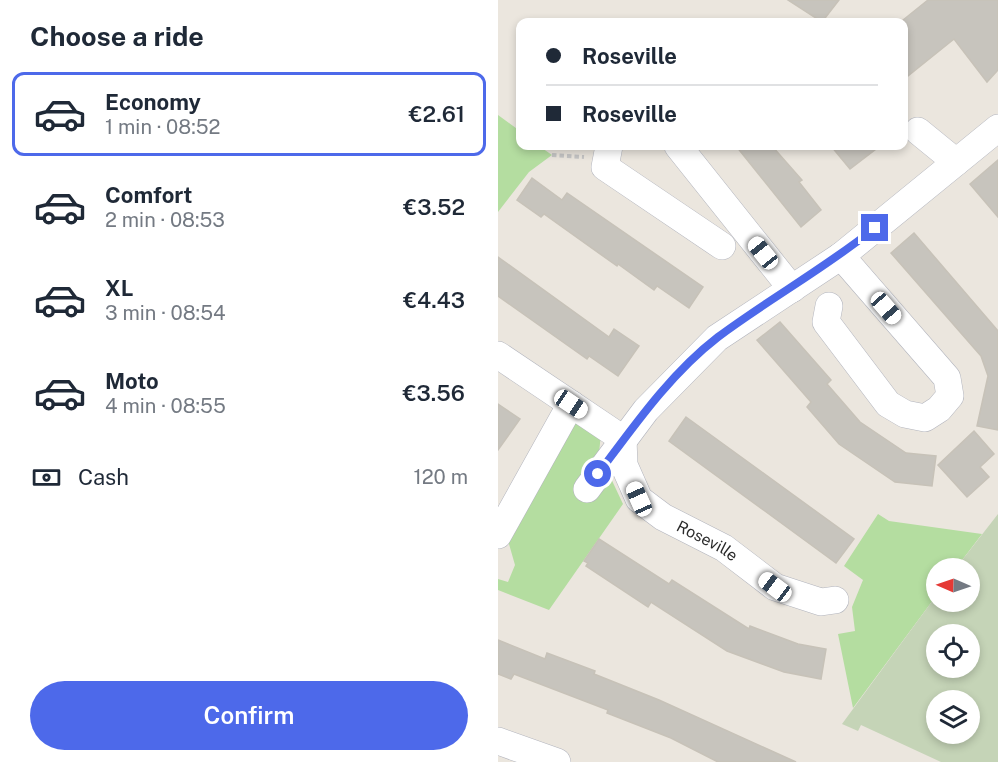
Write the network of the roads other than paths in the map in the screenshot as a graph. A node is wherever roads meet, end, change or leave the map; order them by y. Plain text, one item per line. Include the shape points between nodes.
1 (998, 128) edge
2 (918, 131) dead end
3 (681, 150) edge
4 (601, 151) edge
5 (956, 162) junction
6 (722, 246) dead end
7 (841, 256) junction
8 (792, 288) junction
9 (829, 306) dead end
10 (498, 355) edge
11 (571, 404) junction
12 (623, 439) junction
13 (587, 489) dead end
14 (498, 535) edge
15 (835, 600) dead end
16 (498, 741) edge
17 (557, 762) edge

1 - 5 street
2 - 5 street
3 - 8 street
4 - 6 street via 605,166
5 - 7 street
7 - 8 street
7 - 9 street via 947,378 950,396 939,410 925,418 905,414 888,404 826,322
8 - 12 street via 717,338 679,373
10 - 11 street
11 - 12 street
11 - 14 street
12 - 13 street
12 - 15 street, Roseville via 624,465 639,499 663,517 723,548 775,587 821,602
16 - 17 street

